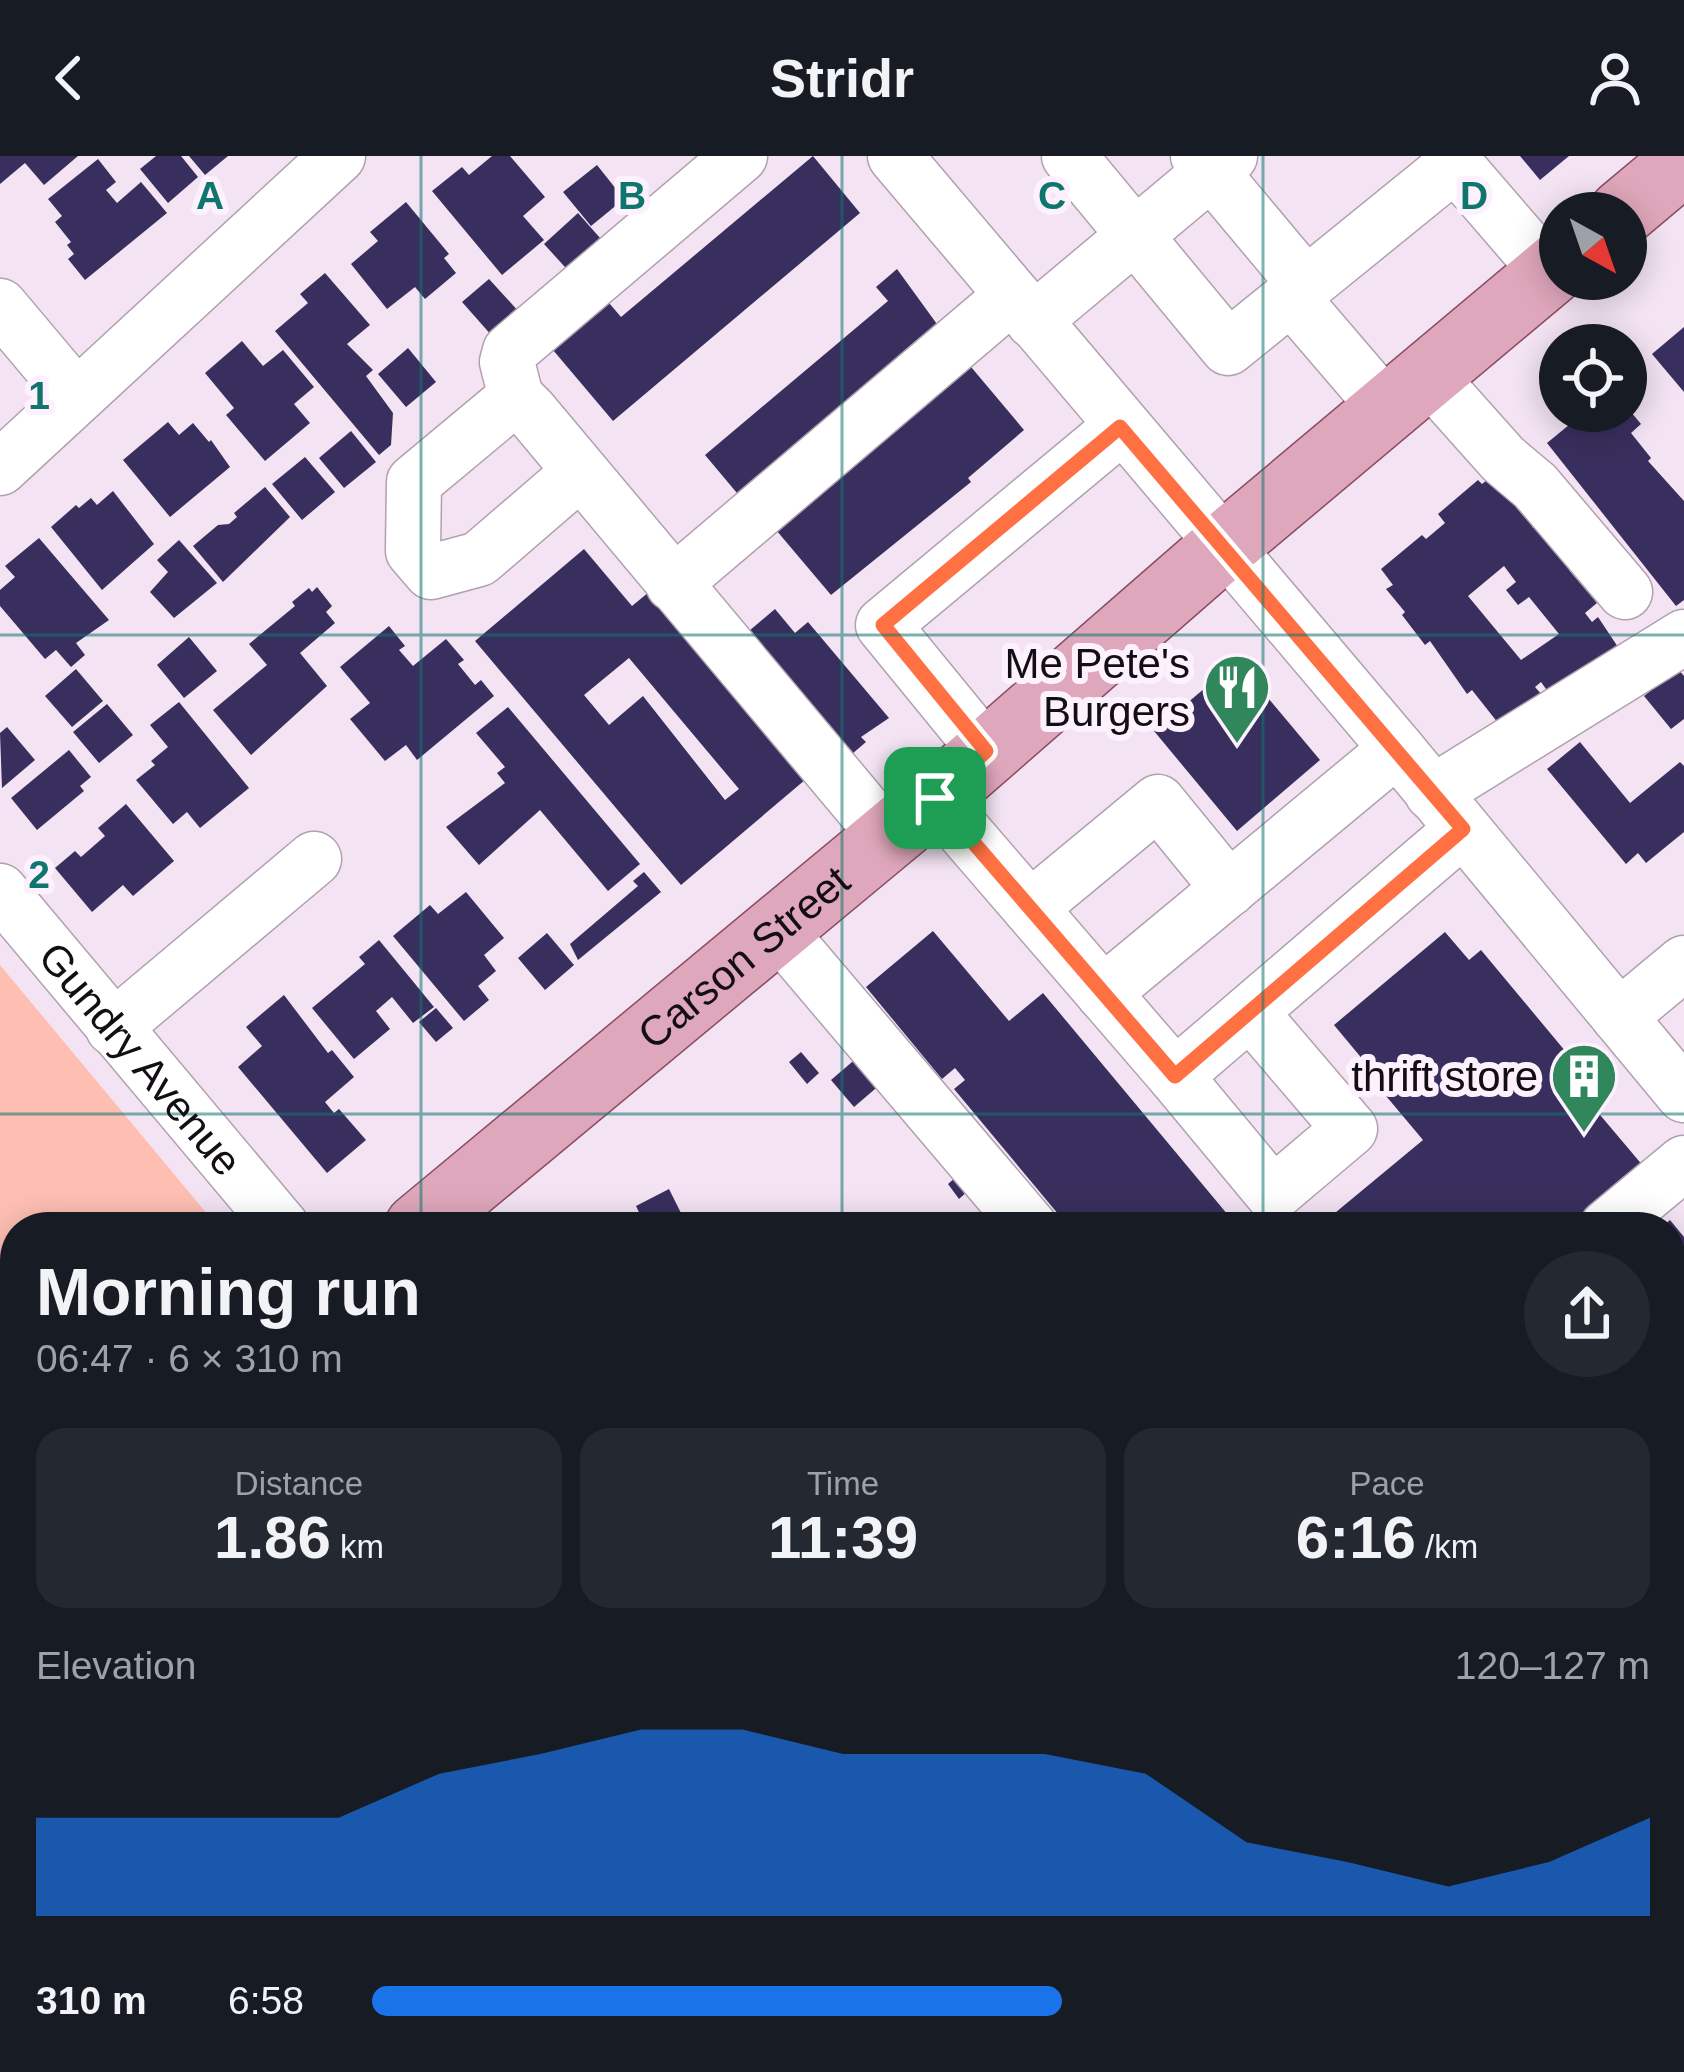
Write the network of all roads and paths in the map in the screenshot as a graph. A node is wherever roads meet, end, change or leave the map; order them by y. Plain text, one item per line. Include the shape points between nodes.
1 (338, 156) edge
2 (740, 156) edge
3 (895, 156) edge
4 (1069, 156) edge
5 (1451, 160) edge
6 (1213, 161) edge
7 (1675, 162) edge
8 (1644, 192) edge
9 (1135, 236) junction
10 (1539, 252) edge
11 (1539, 282) edge
12 (1299, 291) junction
13 (0, 306) edge
14 (1023, 308) junction
15 (1407, 392) junction
16 (76, 395) junction
17 (515, 397) junction
18 (1120, 427) junction
19 (0, 469) edge
20 (580, 472) junction
21 (1224, 546) junction
22 (673, 584) junction
23 (1624, 592) dead end
24 (1684, 637) edge
25 (1396, 748) junction
26 (986, 751) junction
27 (1448, 811) junction
28 (911, 818) junction
29 (314, 859) dead end
30 (1229, 889) junction
31 (0, 891) edge
32 (1030, 908) junction
33 (777, 929) junction
34 (1684, 962) edge
35 (1103, 993) junction
36 (1250, 1012) junction
37 (1618, 1017) junction
38 (113, 1028) junction
39 (1175, 1076) junction
40 (1684, 1095) edge
41 (1684, 1163) edge
42 (269, 1212) edge
43 (436, 1212) edge
44 (1017, 1212) edge
45 (1625, 1212) edge

1 - 16 street
2 - 17 street via 510,351
3 - 14 street
4 - 9 street
5 - 10 street
5 - 12 street
6 - 9 street
6 - 12 street
7 - 8 main road
9 - 12 street via 1228,348
9 - 14 street
11 - 15 main road, Carson Street
12 - 15 street
13 - 16 street
14 - 18 street
14 - 22 street
15 - 21 main road, Carson Street
15 - 23 street via 1535,486
16 - 19 street
17 - 20 street
17 - 20 street via 414,482 413,551 431,572 479,560
18 - 21 street
18 - 26 street via 883,625
20 - 22 street
21 - 25 street
21 - 26 main road, Carson Street
22 - 28 street
24 - 27 street
25 - 27 street
25 - 30 street
26 - 28 main road, Carson Street
27 - 36 street
27 - 37 street
28 - 32 street
28 - 33 main road, Carson Street
29 - 38 street
30 - 32 street via 1158,802
30 - 35 street
31 - 38 street, Gundry Avenue
32 - 35 street
33 - 43 main road, Carson Street
33 - 44 street
34 - 37 street
35 - 39 street
36 - 39 street
36 - 39 street via 1350,1129 1273,1194
37 - 40 street
38 - 42 street, Gundry Avenue
41 - 45 street

